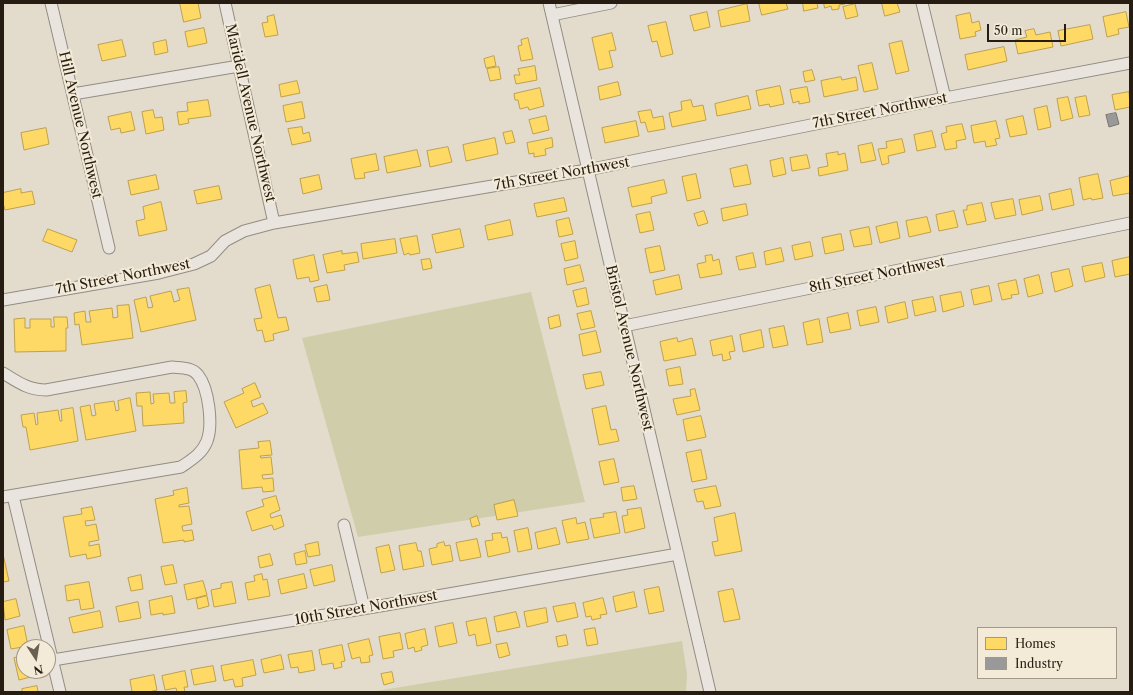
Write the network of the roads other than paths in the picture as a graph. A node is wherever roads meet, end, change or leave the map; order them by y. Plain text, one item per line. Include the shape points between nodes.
1 (51, 3) edge
2 (225, 3) edge
3 (549, 3) edge
4 (612, 3) edge
5 (922, 3) edge
6 (552, 15) junction
7 (1130, 63) edge
8 (239, 66) junction
9 (73, 94) junction
10 (945, 98) junction
11 (588, 170) junction
12 (274, 223) junction
13 (1130, 223) edge
14 (109, 248) dead end
15 (3, 300) edge
16 (624, 326) junction
17 (3, 373) edge
18 (8, 497) edge
19 (344, 525) dead end
20 (678, 554) junction
21 (364, 608) junction
22 (47, 639) edge
23 (56, 659) edge
24 (56, 674) edge
25 (60, 692) edge
26 (710, 692) edge

1 - 9 street, Hill Avenue Northwest
2 - 8 street, Maridell Avenue Northwest
3 - 6 street, Bristol Avenue Northwest
4 - 6 street
5 - 10 street
6 - 11 street, Bristol Avenue Northwest
7 - 10 street, 7th Street Northwest
8 - 9 street
8 - 12 street, Maridell Avenue Northwest
9 - 14 street, Hill Avenue Northwest
10 - 11 street, 7th Street Northwest
11 - 12 street, 7th Street Northwest
11 - 16 street, Bristol Avenue Northwest
12 - 15 street, 7th Street Northwest via 244,231 225,241 211,256 194,264 159,273
13 - 16 street, 8th Street Northwest
16 - 20 street, Bristol Avenue Northwest
17 - 18 street via 34,390 46,390 172,367 188,368 198,375 204,387 210,424 206,441 198,456 181,467
18 - 22 street
19 - 21 street
20 - 21 street, 10th Street Northwest
20 - 26 street, Bristol Avenue Northwest
21 - 23 street, 10th Street Northwest
24 - 25 street

